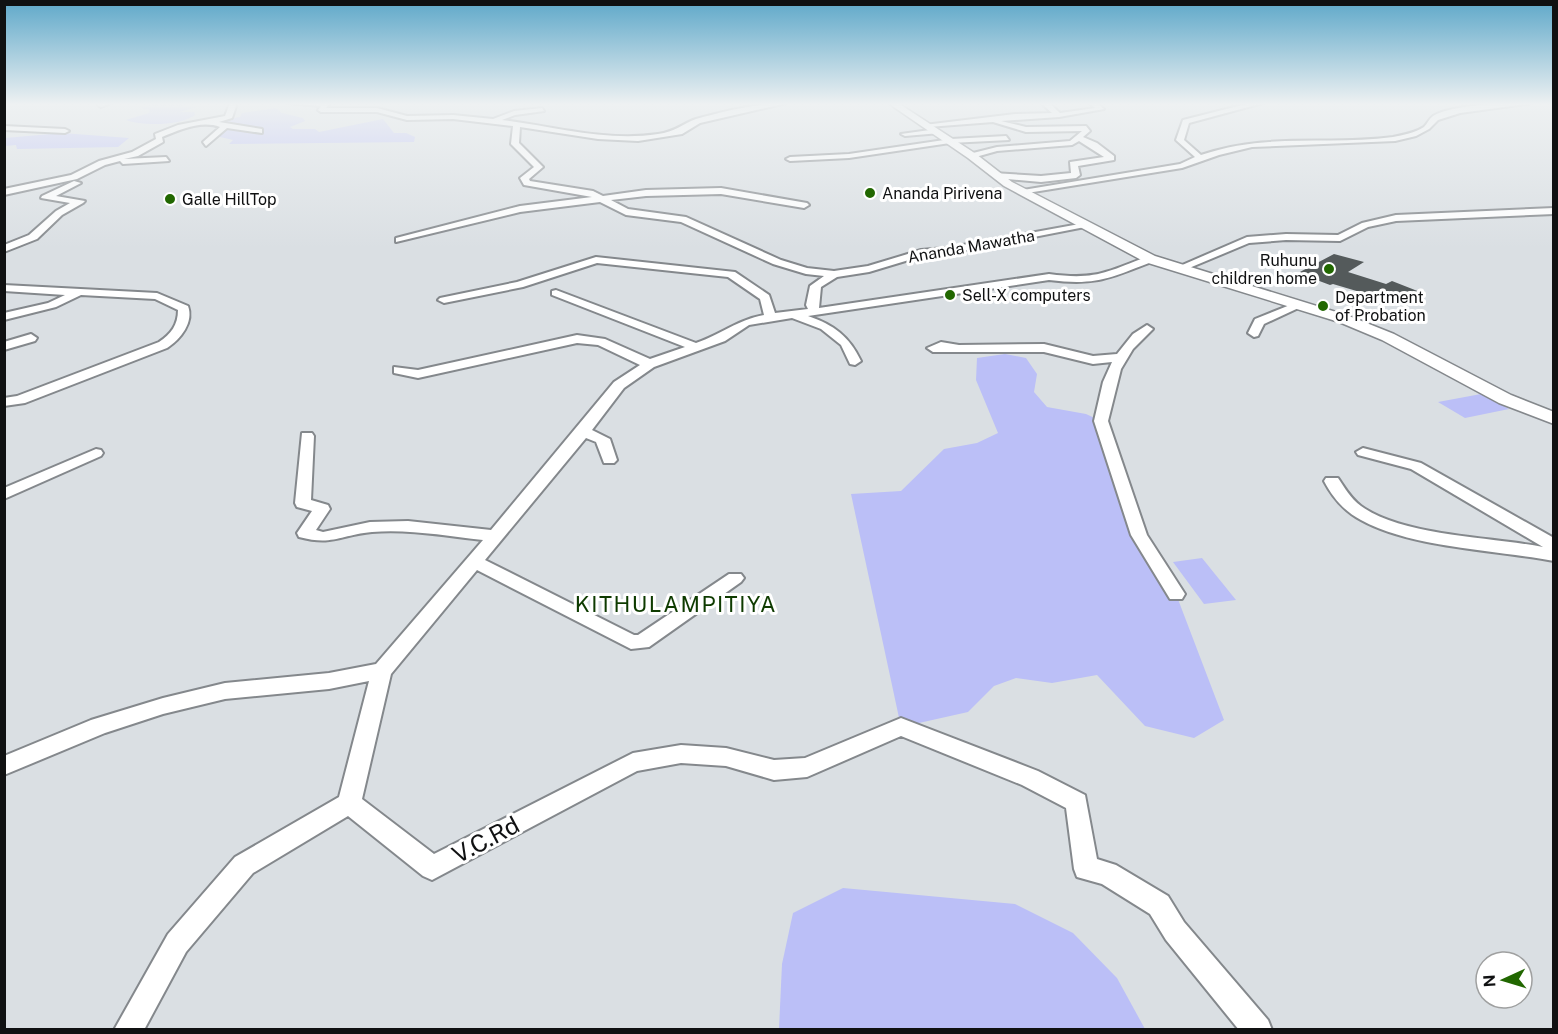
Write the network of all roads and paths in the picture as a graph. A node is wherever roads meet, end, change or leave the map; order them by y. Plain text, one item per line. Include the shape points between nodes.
1 (140, 151) edge
2 (522, 151) edge
3 (870, 151) edge
4 (965, 151) edge
5 (989, 151) edge
6 (1193, 151) edge
7 (1225, 151) edge
8 (1103, 153) joint
9 (1086, 155) dead end
10 (972, 156) junction
11 (1199, 157) junction
12 (166, 159) dead end
13 (790, 159) dead end
14 (121, 161) junction
15 (996, 174) junction
16 (1076, 174) junction
17 (1100, 179) junction
18 (1021, 191) junction
19 (4, 192) edge
20 (600, 200) junction
21 (804, 205) dead end
22 (1554, 211) edge
23 (1086, 226) junction
24 (400, 240) dead end
25 (4, 249) edge
26 (1150, 259) junction
27 (1178, 268) junction
28 (834, 274) junction
29 (4, 288) edge
30 (80, 291) junction
31 (556, 293) dead end
32 (444, 300) dead end
33 (1299, 304) junction
34 (816, 312) junction
35 (794, 313) junction
36 (4, 316) edge
37 (770, 317) junction
38 (1147, 329) dead end
39 (1254, 333) dead end
40 (31, 338) dead end
41 (4, 346) edge
42 (696, 347) junction
43 (933, 348) dead end
44 (1119, 357) junction
45 (855, 361) dead end
46 (648, 364) junction
47 (399, 370) dead end
48 (4, 402) edge
49 (1554, 419) edge
50 (583, 432) junction
51 (307, 435) dead end
52 (1364, 452) dead end
53 (96, 453) dead end
54 (609, 460) dead end
55 (1332, 481) dead end
56 (4, 494) edge
57 (496, 536) junction
58 (1554, 546) edge
59 (1554, 555) edge
60 (475, 562) junction
61 (735, 578) dead end
62 (1176, 594) dead end
63 (382, 671) junction
64 (4, 766) edge
65 (349, 803) junction
66 (128, 1029) edge
67 (1257, 1029) edge

1 - 14 street
2 - 20 street, Ananda Mawatha via 539,167 524,178 527,183 587,192
3 - 13 street
4 - 10 main road
5 - 10 street
6 - 11 street
7 - 11 street
8 - 9 street
8 - 16 street via 1111,158 1073,164
10 - 15 main road
11 - 17 street via 1182,166
12 - 14 street
14 - 19 street via 102,164 74,177
14 - 25 street via 45,198 80,201 59,213 33,237
15 - 16 street via 1041,179
15 - 18 main road
16 - 17 street
17 - 18 street
18 - 23 main road
20 - 21 street via 645,193 721,191
20 - 24 street via 520,209
20 - 28 street, Ananda Mawatha via 626,212 683,219 777,262
22 - 27 street via 1396,218 1365,225 1340,238 1247,240
23 - 26 main road
23 - 28 street, Ananda Mawatha via 921,253
26 - 27 main road
26 - 34 street via 1101,278 1080,281 1050,277
27 - 33 main road
28 - 34 street via 816,286 812,305
29 - 30 street
30 - 36 street via 52,305
30 - 48 street via 157,296 184,308 185,317 172,340 163,345 20,400
31 - 42 street
32 - 37 street via 519,285 588,261 609,260 731,273 765,297
33 - 39 street via 1259,322
33 - 49 main road via 1388,337 1505,399
34 - 35 street
35 - 37 street
35 - 45 street via 825,326 846,343
37 - 42 street via 745,322 721,338
38 - 44 street via 1135,336
40 - 41 street
42 - 46 street
43 - 44 street via 1044,348 1093,360
44 - 62 street via 1103,402 1101,421 1139,535
46 - 47 street via 601,342 577,339 418,374
46 - 50 street via 619,385
50 - 54 street via 603,439
50 - 57 street
51 - 57 street via 303,503 322,509 305,533 323,537 370,527 408,525
52 - 58 street via 1416,466
53 - 56 street
55 - 59 street via 1338,494 1352,507 1382,524
57 - 60 street
60 - 61 street via 631,642 642,642
60 - 63 street
63 - 64 street via 329,681 225,691 163,706 99,726
63 - 65 street
65 - 66 street via 244,865 177,944
65 - 67 street, V.C.Rd via 432,868 633,762 681,754 726,757 774,770 807,767 900,727 1030,778 1077,802 1086,869 1107,873 1159,906 1175,931

